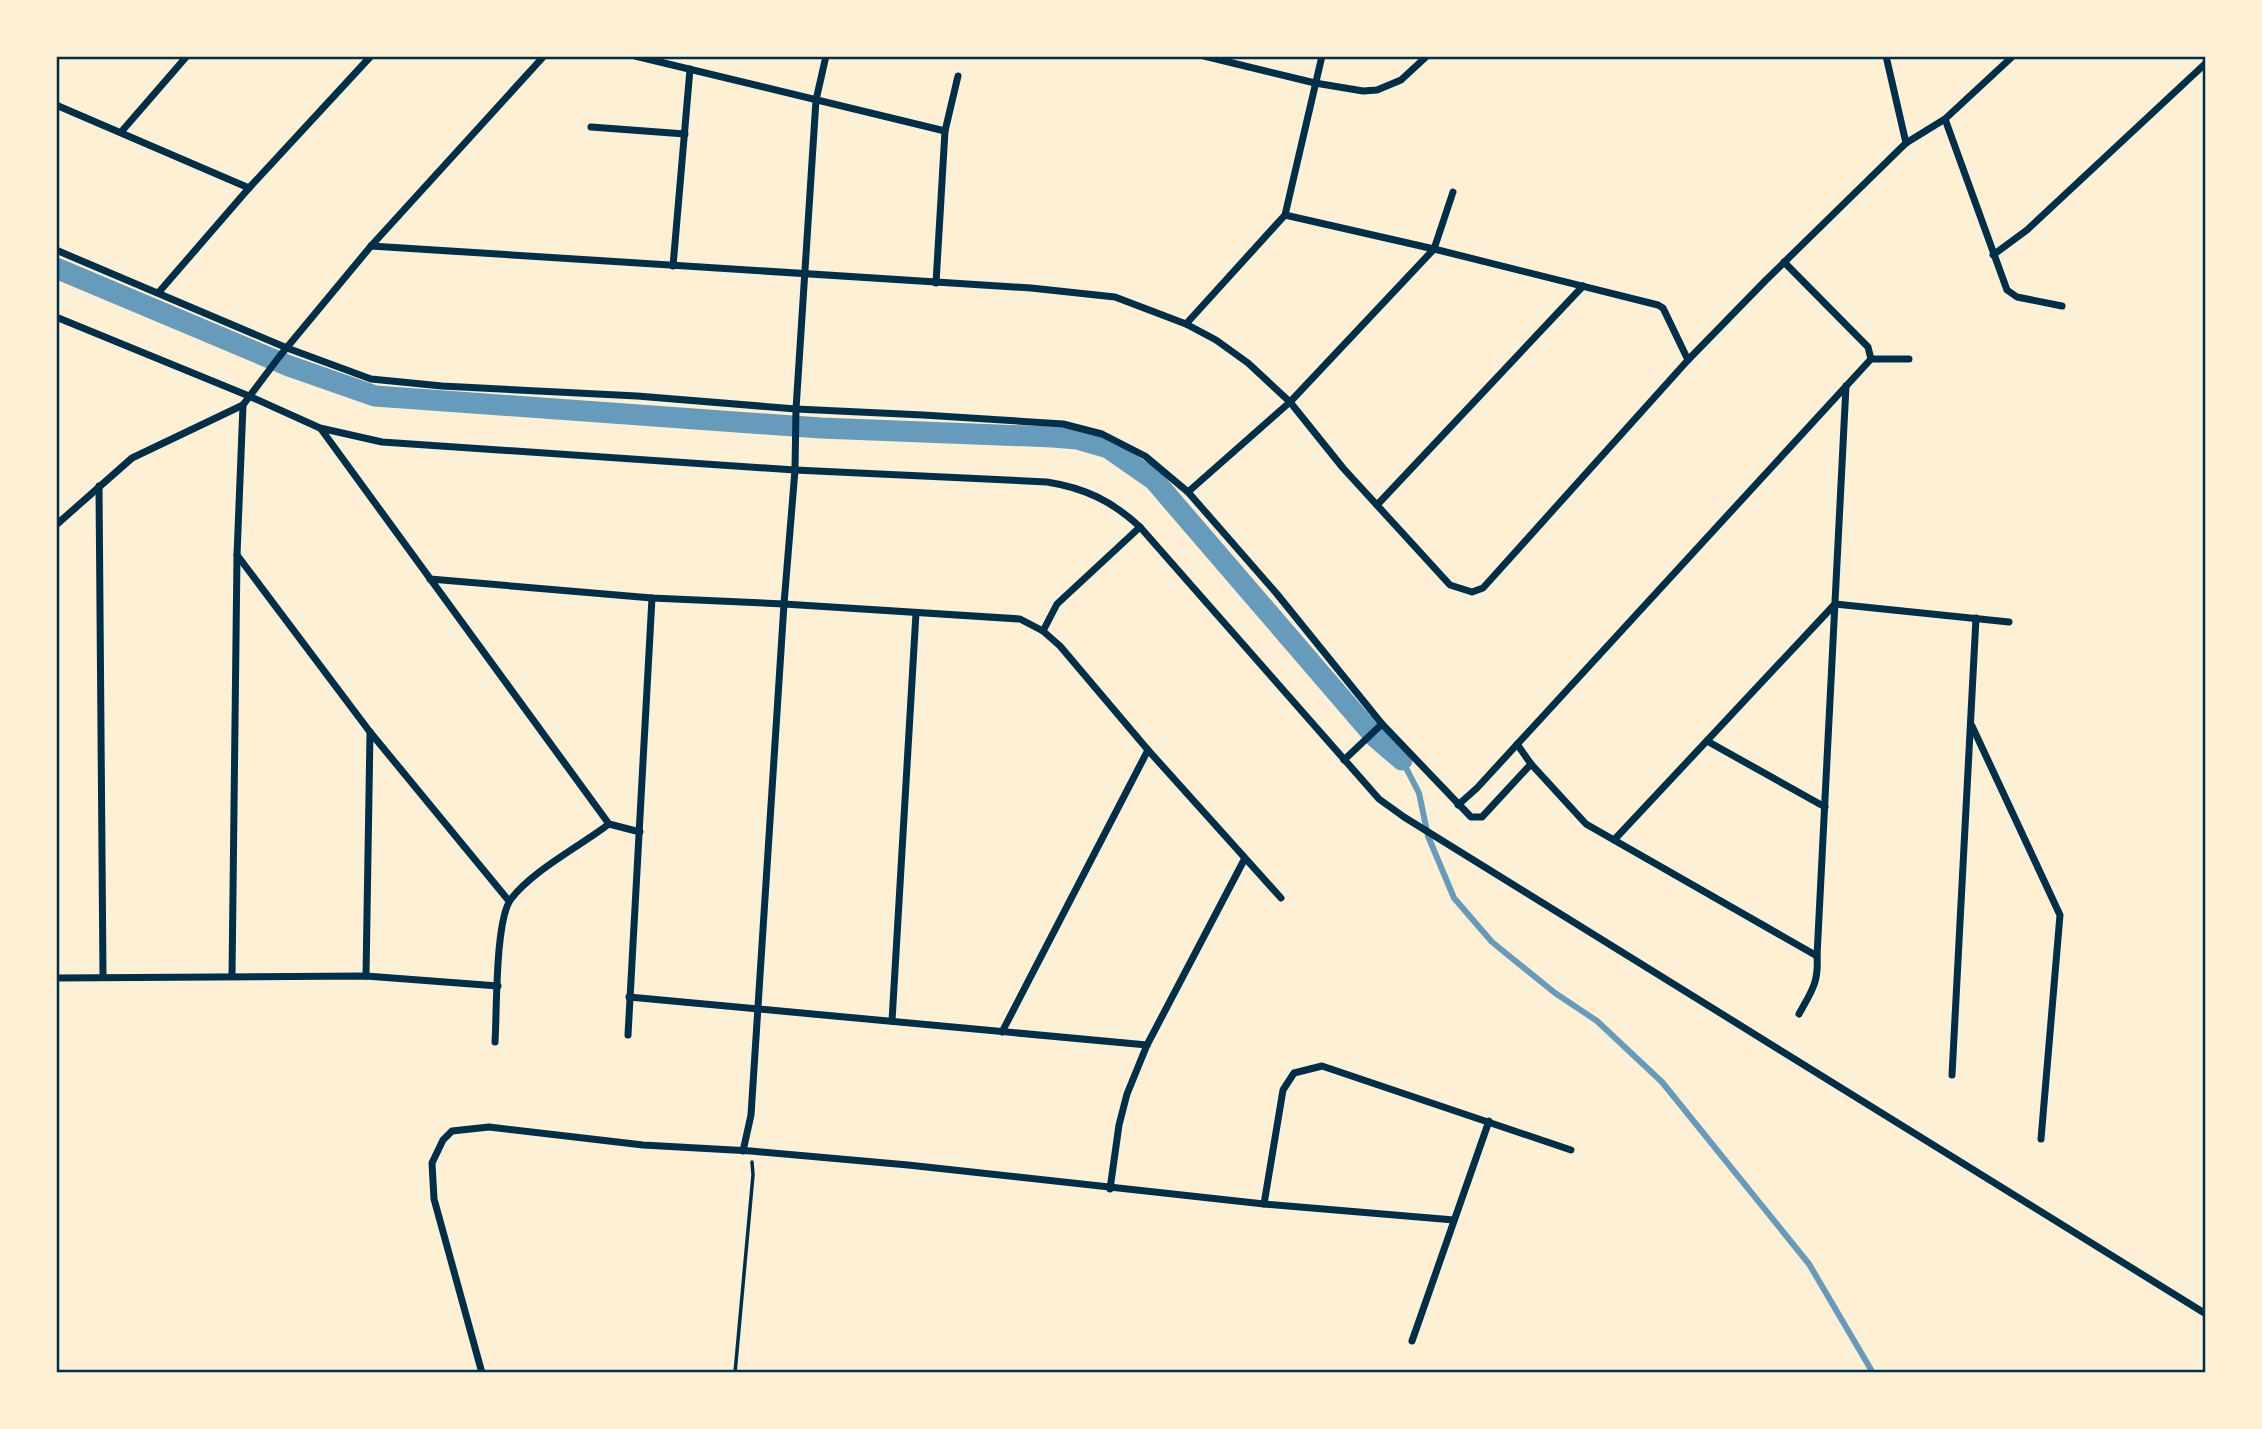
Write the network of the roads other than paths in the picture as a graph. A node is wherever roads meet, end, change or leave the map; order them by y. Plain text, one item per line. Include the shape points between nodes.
1 (187, 56) edge
2 (371, 56) edge
3 (544, 56) edge
4 (635, 56) edge
5 (826, 56) edge
6 (1204, 56) edge
7 (1322, 56) edge
8 (1427, 56) edge
9 (1886, 56) edge
10 (2013, 56) edge
11 (2206, 62) edge
12 (690, 69) junction
13 (958, 76) dead end
14 (1315, 83) junction
15 (816, 100) junction
16 (56, 105) edge
17 (1945, 119) junction
18 (591, 127) dead end
19 (121, 131) junction
20 (945, 131) junction
21 (685, 134) junction
22 (1906, 142) junction
23 (249, 188) junction
24 (1453, 192) dead end
25 (1284, 215) junction
26 (372, 246) junction
27 (1434, 249) junction
28 (56, 250) edge
29 (1993, 255) junction
30 (1784, 262) junction
31 (673, 266) junction
32 (804, 274) junction
33 (936, 283) junction
34 (1583, 286) junction
35 (159, 292) junction
36 (2062, 306) dead end
37 (56, 317) edge
38 (1186, 324) junction
39 (287, 348) junction
40 (1871, 359) junction
41 (1909, 359) dead end
42 (1688, 360) junction
43 (1846, 386) junction
44 (249, 396) junction
45 (1290, 402) junction
46 (243, 405) junction
47 (796, 409) junction
48 (320, 428) junction
49 (794, 470) junction
50 (99, 486) junction
51 (1188, 492) junction
52 (1377, 505) junction
53 (56, 525) edge
54 (1140, 527) junction
55 (237, 555) junction
56 (430, 579) junction
57 (652, 598) junction
58 (784, 604) junction
59 (1835, 604) junction
60 (916, 613) junction
61 (1976, 618) junction
62 (2009, 622) dead end
63 (1043, 631) junction
64 (1382, 723) junction
65 (1971, 724) junction
66 (370, 732) junction
67 (1707, 741) junction
68 (1517, 744) junction
69 (1148, 750) junction
70 (1344, 760) junction
71 (1531, 764) junction
72 (1458, 805) junction
73 (1825, 807) junction
74 (609, 824) junction
75 (640, 832) junction
76 (1614, 840) junction
77 (1244, 860) junction
78 (1281, 898) dead end
79 (509, 901) junction
80 (1817, 956) junction
81 (232, 976) junction
82 (366, 976) junction
83 (103, 977) junction
84 (56, 978) edge
85 (498, 986) junction
86 (629, 997) junction
87 (758, 1009) junction
88 (1799, 1014) dead end
89 (892, 1021) junction
90 (1002, 1032) junction
91 (628, 1035) dead end
92 (495, 1042) dead end
93 (1147, 1045) junction
94 (1952, 1074) dead end
95 (1489, 1121) junction
96 (2041, 1139) dead end
97 (1571, 1150) dead end
98 (747, 1151) junction
99 (1111, 1188) junction
100 (1264, 1204) junction
101 (1454, 1220) junction
102 (2206, 1314) edge
103 (1412, 1341) dead end
104 (482, 1373) edge

1 - 19 street
2 - 23 street
3 - 26 street
4 - 12 street
5 - 15 street
6 - 14 street
7 - 14 street
8 - 14 street via 1401,80 1377,90
9 - 22 street
10 - 17 street
11 - 29 street via 2027,230
12 - 15 street
12 - 21 street
13 - 20 street
14 - 25 street
15 - 20 street
15 - 32 street
16 - 19 street
17 - 22 street
17 - 29 street
18 - 21 street
19 - 23 street
20 - 33 street
21 - 31 street
22 - 30 street
23 - 35 street
24 - 27 street
25 - 27 street
25 - 38 street
26 - 31 street
26 - 39 street
27 - 34 street
27 - 45 street
28 - 35 street
29 - 36 street via 2007,290 2017,297
30 - 40 street via 1868,347
30 - 42 street
31 - 32 street
32 - 33 street
32 - 47 street
33 - 38 street via 1115,297
34 - 42 street via 1663,308
34 - 52 street
35 - 39 street
37 - 44 street
38 - 45 street via 1248,363
39 - 44 street
39 - 47 street via 371,379
40 - 41 street
40 - 43 street
42 - 52 street via 1483,588 1472,592 1450,585
43 - 59 street
43 - 68 street
44 - 46 street
44 - 48 street
45 - 51 street
45 - 52 street
46 - 50 street via 132,458
46 - 55 street
47 - 49 street
47 - 51 street via 1063,424 1127,446
48 - 49 street via 382,442
48 - 56 street
49 - 54 street via 1072,486 1111,503
49 - 58 street
50 - 53 street
50 - 83 street
51 - 64 street
54 - 63 street via 1057,604
54 - 70 street
55 - 66 street
55 - 81 street
56 - 57 street
56 - 74 street
57 - 58 street
57 - 75 street
58 - 60 street
58 - 87 street
59 - 61 street
59 - 67 street
59 - 73 street
60 - 63 street via 1007,617
60 - 89 street
61 - 62 street
61 - 65 street
63 - 69 street
64 - 70 street
64 - 72 street
65 - 94 street
65 - 96 street via 2060,915
66 - 79 street
66 - 82 street
67 - 73 street
67 - 76 street
68 - 71 street
68 - 72 street
69 - 77 street
69 - 90 street
70 - 102 street via 1379,799 1404,817
71 - 72 street via 1482,817 1471,817
71 - 76 street via 1586,824
73 - 80 street
74 - 75 street
74 - 79 street via 531,879
75 - 86 street
76 - 80 street
77 - 78 street
77 - 93 street
79 - 85 street via 502,923
80 - 88 street via 1815,985
81 - 82 street
81 - 83 street
82 - 85 street
83 - 84 street
85 - 92 street
86 - 87 street
86 - 91 street
87 - 89 street
87 - 98 street
89 - 90 street
90 - 93 street
93 - 99 street via 1119,1125
95 - 97 street
95 - 100 street via 1322,1066 1294,1073 1283,1090
95 - 101 street
98 - 99 street
98 - 104 street via 643,1145 489,1127 452,1130 432,1163 434,1199
99 - 100 street
100 - 101 street
101 - 103 street

